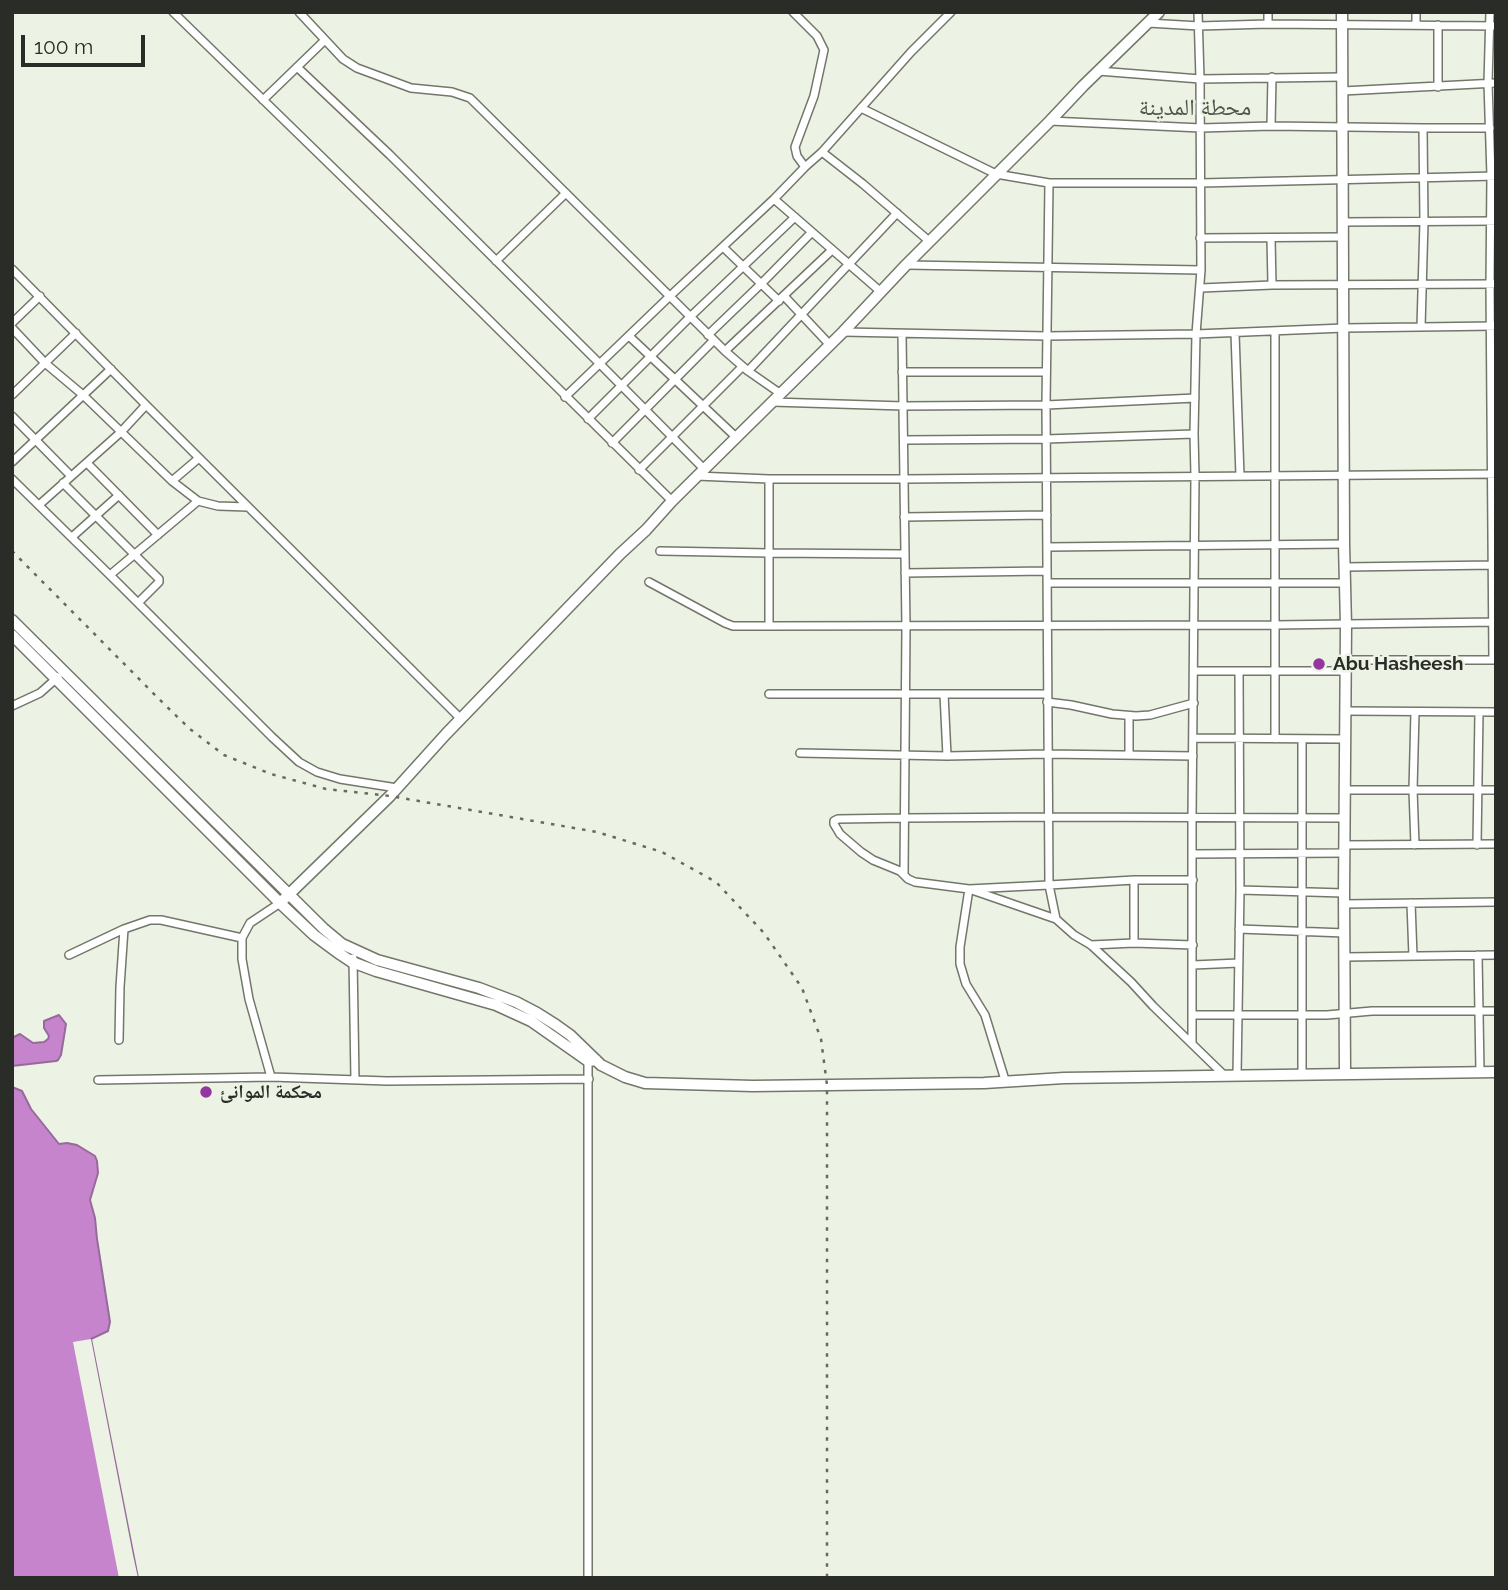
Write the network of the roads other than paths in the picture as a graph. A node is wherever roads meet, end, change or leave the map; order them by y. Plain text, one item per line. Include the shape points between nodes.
1 (173, 12) edge
2 (299, 12) edge
3 (793, 12) edge
4 (951, 12) edge
5 (1159, 12) edge
6 (1198, 12) edge
7 (1268, 12) edge
8 (1342, 12) edge
9 (1416, 12) edge
10 (1490, 12) edge
11 (1148, 23) junction
12 (1268, 24) junction
13 (1416, 24) junction
14 (1342, 25) junction
15 (1438, 25) junction
16 (1199, 26) junction
17 (1493, 26) edge
18 (325, 40) junction
19 (297, 67) junction
20 (1098, 71) junction
21 (1343, 76) junction
22 (1272, 77) junction
23 (1200, 79) junction
24 (1492, 83) edge
25 (1438, 87) junction
26 (1343, 91) junction
27 (263, 100) junction
28 (861, 108) junction
29 (1050, 121) junction
30 (1271, 126) junction
31 (1343, 127) junction
32 (1201, 128) junction
33 (1423, 128) junction
34 (1490, 128) junction
35 (822, 152) junction
36 (805, 167) junction
37 (996, 174) junction
38 (1493, 176) edge
39 (1423, 177) junction
40 (1343, 179) junction
41 (1049, 183) junction
42 (1201, 183) junction
43 (566, 193) junction
44 (774, 199) junction
45 (897, 213) junction
46 (794, 217) junction
47 (1493, 221) edge
48 (1343, 222) junction
49 (1424, 222) junction
50 (812, 232) junction
51 (1343, 237) junction
52 (1200, 238) junction
53 (1271, 238) junction
54 (929, 241) junction
55 (723, 247) junction
56 (832, 250) junction
57 (496, 261) junction
58 (849, 264) junction
59 (742, 265) junction
60 (906, 265) junction
61 (1047, 268) junction
62 (12, 269) edge
63 (1201, 270) junction
64 (762, 284) junction
65 (1422, 284) junction
66 (1493, 284) edge
67 (1272, 285) junction
68 (1343, 285) junction
69 (1201, 288) junction
70 (881, 292) junction
71 (40, 296) junction
72 (670, 296) junction
73 (782, 298) junction
74 (801, 316) junction
75 (690, 317) junction
76 (12, 323) edge
77 (1493, 326) edge
78 (1421, 327) junction
79 (12, 328) edge
80 (1344, 328) junction
81 (1275, 331) junction
82 (843, 332) junction
83 (76, 333) junction
84 (1235, 333) junction
85 (902, 334) junction
86 (1196, 334) junction
87 (629, 336) junction
88 (1047, 336) junction
89 (711, 337) junction
90 (830, 345) junction
91 (725, 351) junction
92 (650, 356) junction
93 (46, 363) junction
94 (600, 364) junction
95 (111, 369) junction
96 (745, 369) junction
97 (902, 372) junction
98 (1046, 372) junction
99 (674, 380) junction
100 (621, 385) junction
101 (780, 394) junction
102 (83, 395) junction
103 (12, 396) edge
104 (565, 397) junction
105 (1195, 397) junction
106 (772, 402) junction
107 (146, 405) junction
108 (1046, 405) junction
109 (704, 406) junction
110 (904, 406) junction
111 (645, 410) junction
112 (12, 416) edge
113 (588, 419) junction
114 (121, 432) junction
115 (1194, 435) junction
116 (673, 438) junction
117 (737, 438) junction
118 (36, 439) junction
119 (1046, 439) junction
120 (904, 440) junction
121 (612, 443) junction
122 (199, 458) junction
123 (12, 462) edge
124 (87, 463) junction
125 (639, 470) junction
126 (700, 473) junction
127 (1345, 474) junction
128 (1494, 474) edge
129 (1240, 475) junction
130 (1276, 475) junction
131 (71, 476) junction
132 (1195, 476) junction
133 (1047, 478) junction
134 (12, 479) edge
135 (769, 479) junction
136 (905, 479) junction
137 (172, 481) junction
138 (63, 483) junction
139 (119, 495) junction
140 (198, 501) junction
141 (672, 501) junction
142 (39, 505) junction
143 (248, 507) junction
144 (1047, 515) junction
145 (95, 516) junction
146 (904, 517) junction
147 (158, 535) junction
148 (72, 537) junction
149 (1344, 544) junction
150 (1194, 545) junction
151 (1276, 545) junction
152 (1047, 547) junction
153 (660, 551) dead end
154 (769, 553) junction
155 (135, 554) junction
156 (904, 554) junction
157 (1494, 565) edge
158 (1345, 567) junction
159 (1047, 571) junction
160 (905, 573) junction
161 (110, 575) junction
162 (649, 582) dead end
163 (1195, 582) junction
164 (1275, 582) junction
165 (1048, 583) junction
166 (1346, 583) junction
167 (138, 603) junction
168 (12, 620) edge
169 (1495, 622) edge
170 (1048, 625) junction
171 (1194, 625) junction
172 (1275, 625) junction
173 (1346, 625) junction
174 (769, 626) junction
175 (906, 627) junction
176 (12, 635) edge
177 (1494, 660) edge
178 (1346, 666) junction
179 (1194, 671) junction
180 (1239, 671) junction
181 (1275, 671) junction
182 (60, 675) junction
183 (769, 694) dead end
184 (906, 694) junction
185 (944, 694) junction
186 (1047, 698) junction
187 (1194, 704) junction
188 (12, 706) edge
189 (1346, 711) junction
190 (1415, 712) junction
191 (1479, 712) junction
192 (1496, 712) edge
193 (1129, 716) junction
194 (461, 719) junction
195 (1194, 738) junction
196 (1238, 738) junction
197 (1275, 738) junction
198 (1302, 739) junction
199 (1345, 739) junction
200 (800, 753) dead end
201 (1047, 754) junction
202 (906, 755) junction
203 (1129, 755) junction
204 (947, 756) junction
205 (1193, 756) junction
206 (397, 788) junction
207 (1345, 790) junction
208 (1413, 790) junction
209 (1477, 790) junction
210 (1496, 790) edge
211 (1049, 817) junction
212 (906, 818) junction
213 (1192, 818) junction
214 (1240, 818) junction
215 (1302, 818) junction
216 (1345, 818) junction
217 (1496, 844) edge
218 (1415, 845) junction
219 (1477, 845) junction
220 (1345, 849) junction
221 (1240, 854) junction
222 (1301, 854) junction
223 (1192, 855) junction
224 (904, 874) junction
225 (1134, 880) junction
226 (1193, 880) junction
227 (1049, 885) junction
228 (970, 888) junction
229 (1240, 890) junction
230 (1302, 892) junction
231 (289, 894) junction
232 (1344, 898) junction
233 (1496, 902) edge
234 (279, 903) junction
235 (1411, 903) junction
236 (1056, 919) junction
237 (124, 929) junction
238 (1239, 929) junction
239 (1302, 931) junction
240 (1345, 933) junction
241 (242, 938) junction
242 (1134, 943) junction
243 (1091, 945) junction
244 (1193, 945) junction
245 (353, 950) junction
246 (69, 955) dead end
247 (1496, 955) edge
248 (1413, 956) junction
249 (1478, 956) junction
250 (1345, 957) junction
251 (352, 962) junction
252 (1239, 963) junction
253 (1193, 965) junction
254 (1479, 1011) junction
255 (1496, 1011) edge
256 (1345, 1014) junction
257 (1192, 1015) junction
258 (1301, 1015) junction
259 (1239, 1016) junction
260 (119, 1040) dead end
261 (1192, 1043) junction
262 (592, 1061) junction
263 (1480, 1072) junction
264 (1496, 1072) edge
265 (1345, 1073) junction
266 (1302, 1075) junction
267 (1226, 1076) junction
268 (1237, 1076) junction
269 (271, 1077) junction
270 (589, 1079) junction
271 (98, 1080) dead end
272 (355, 1080) junction
273 (1005, 1080) junction
274 (588, 1578) edge

1 - 27 street
2 - 18 street
3 - 36 street via 817,36 824,51 814,96 795,146
4 - 28 street
5 - 11 street
6 - 16 street
7 - 12 street
8 - 14 street
9 - 13 street
10 - 17 street
11 - 16 street
11 - 20 street
12 - 14 street
12 - 16 street
13 - 14 street
13 - 15 street
14 - 21 street
15 - 17 street
15 - 25 street
16 - 23 street
17 - 24 street
18 - 19 street
18 - 43 street via 363,71 411,88 470,98
19 - 27 street
19 - 57 street
20 - 23 street
20 - 29 street
21 - 22 street
21 - 26 street
22 - 23 street
22 - 30 street
23 - 32 street
24 - 25 street
24 - 34 street
25 - 26 street
26 - 31 street
27 - 104 street
28 - 35 street
28 - 37 street
29 - 32 street
29 - 37 street
30 - 31 street
30 - 32 street
31 - 33 street
31 - 40 street
32 - 42 street
33 - 34 street
33 - 39 street
34 - 38 street
35 - 36 street
35 - 45 street
36 - 44 street
37 - 41 street
37 - 54 street
38 - 39 street
38 - 47 street
39 - 40 street
39 - 49 street
40 - 42 street
40 - 48 street
41 - 42 street
41 - 61 street
42 - 52 street
43 - 57 street
43 - 72 street
44 - 46 street
44 - 55 street
45 - 54 street
45 - 58 street
46 - 50 street
46 - 59 street
47 - 49 street
47 - 66 street
48 - 49 street
48 - 51 street
49 - 65 street
50 - 56 street
50 - 64 street
51 - 53 street
51 - 68 street
52 - 53 street
52 - 63 street
53 - 67 street
54 - 60 street
55 - 59 street
55 - 72 street
56 - 58 street
56 - 73 street
57 - 94 street
58 - 70 street
58 - 74 street
59 - 64 street
59 - 75 street
60 - 61 street
60 - 70 street
61 - 63 street
61 - 88 street
62 - 71 street
63 - 69 street
64 - 73 street
64 - 89 street
65 - 66 street
65 - 68 street
65 - 78 street
66 - 77 street
67 - 68 street
67 - 69 street
68 - 80 street
69 - 86 street
70 - 82 street
71 - 76 street
71 - 83 street
72 - 75 street
72 - 87 street
73 - 74 street
73 - 91 street
74 - 90 street
74 - 96 street
75 - 89 street
75 - 92 street
77 - 78 street
77 - 128 street
78 - 80 street
79 - 93 street
80 - 81 street
80 - 127 street
81 - 84 street
81 - 130 street
82 - 85 street
82 - 90 street
83 - 93 street
83 - 95 street
84 - 86 street
84 - 129 street
85 - 88 street
85 - 97 street
86 - 88 street
86 - 105 street
87 - 92 street
87 - 94 street
88 - 98 street
89 - 91 street
89 - 99 street
90 - 101 street
91 - 96 street
92 - 99 street
92 - 100 street
93 - 102 street
93 - 103 street
94 - 100 street
94 - 104 street
95 - 102 street
95 - 107 street
96 - 101 street
96 - 109 street
97 - 98 street
97 - 110 street
98 - 108 street
99 - 109 street
99 - 111 street
100 - 111 street
100 - 113 street
101 - 106 street
102 - 114 street
102 - 118 street
104 - 113 street
105 - 108 street
105 - 115 street
106 - 110 street
106 - 117 street
107 - 114 street
107 - 122 street
108 - 110 street
108 - 119 street
109 - 116 street
109 - 117 street
110 - 120 street
111 - 116 street
111 - 121 street
112 - 118 street
113 - 121 street
114 - 124 street
114 - 137 street
115 - 119 street
115 - 132 street
116 - 125 street
116 - 126 street
117 - 126 street
118 - 123 street
118 - 131 street
119 - 120 street
119 - 133 street
120 - 136 street
121 - 125 street
122 - 137 street
122 - 143 street
124 - 131 street
124 - 139 street
125 - 141 street
126 - 135 street
126 - 141 street
127 - 128 street
127 - 130 street
127 - 149 street
128 - 157 street
129 - 130 street
129 - 132 street
130 - 151 street
131 - 138 street
132 - 133 street
132 - 150 street
133 - 136 street
133 - 144 street
134 - 142 street
135 - 136 street
135 - 154 street
136 - 146 street
137 - 140 street
138 - 142 street
138 - 145 street
139 - 145 street
139 - 147 street
140 - 143 street
140 - 147 street
141 - 194 street
142 - 148 street
143 - 194 street
144 - 146 street
144 - 152 street
145 - 148 street
145 - 155 street
146 - 156 street
147 - 155 street
148 - 161 street
149 - 151 street
149 - 158 street
150 - 151 street
150 - 152 street
150 - 163 street
151 - 164 street
152 - 159 street
153 - 154 street
154 - 156 street
154 - 174 street
155 - 161 street
155 - 167 street via 159,579
156 - 160 street
157 - 158 street
157 - 169 street
158 - 166 street
159 - 160 street
159 - 165 street
160 - 175 street
161 - 167 street
162 - 174 street via 726,624
163 - 164 street
163 - 165 street
163 - 171 street
164 - 166 street
164 - 172 street
165 - 170 street
166 - 173 street
167 - 206 street via 299,762 340,779
168 - 182 street
169 - 173 street
169 - 177 street
170 - 171 street
170 - 175 street
170 - 186 street
171 - 172 street
171 - 179 street
172 - 173 street
172 - 181 street
173 - 178 street
174 - 175 street
175 - 184 street
176 - 182 street
177 - 178 street
178 - 181 street
178 - 189 street
179 - 180 street
179 - 187 street
180 - 181 street
180 - 196 street
181 - 197 street
182 - 188 street via 35,696
182 - 231 street
182 - 234 street
183 - 184 street
184 - 185 street
184 - 202 street
185 - 186 street
185 - 204 street
186 - 193 street
186 - 201 street
187 - 193 street
187 - 195 street
189 - 190 street
189 - 199 street
190 - 191 street
190 - 208 street
191 - 192 street
191 - 209 street
193 - 203 street
194 - 206 street
195 - 196 street
195 - 205 street
196 - 197 street
196 - 214 street
197 - 198 street
198 - 199 street
198 - 215 street
199 - 207 street
200 - 202 street
201 - 203 street
201 - 204 street
201 - 211 street
202 - 204 street
202 - 212 street
203 - 205 street
205 - 213 street
206 - 231 street
207 - 208 street
207 - 216 street
208 - 209 street
208 - 218 street
209 - 210 street
209 - 219 street
211 - 212 street
211 - 213 street
211 - 227 street
212 - 224 street
212 - 224 street via 834,822 861,852
213 - 214 street
213 - 223 street
214 - 215 street
214 - 221 street
215 - 216 street
215 - 222 street
216 - 220 street
217 - 219 street
218 - 219 street
218 - 220 street
220 - 222 street
220 - 232 street
221 - 222 street
221 - 223 street
221 - 229 street
222 - 230 street
223 - 226 street
224 - 228 street via 915,882
225 - 226 street
225 - 227 street
225 - 242 street
226 - 244 street
227 - 228 street
227 - 236 street
228 - 236 street
228 - 273 street via 960,964 985,1015
229 - 230 street
229 - 238 street
230 - 232 street
230 - 239 street
231 - 234 street
231 - 245 street
232 - 235 street
232 - 240 street
233 - 235 street
234 - 241 street via 250,923
234 - 251 street
235 - 248 street
236 - 243 street
237 - 241 street via 161,920
237 - 246 street
237 - 260 street
238 - 239 street
238 - 252 street
239 - 240 street
239 - 258 street
240 - 250 street
241 - 269 street via 249,999
242 - 243 street
242 - 244 street
243 - 261 street
244 - 253 street
245 - 251 street
245 - 262 street via 516,1003 570,1035
247 - 249 street
248 - 249 street
248 - 250 street
249 - 254 street
250 - 256 street
251 - 262 street via 496,1004
251 - 272 street
252 - 253 street
252 - 259 street
253 - 257 street
254 - 255 street
254 - 256 street
254 - 263 street
256 - 258 street
256 - 265 street
257 - 259 street
257 - 261 street
258 - 259 street
258 - 266 street
259 - 268 street
261 - 267 street
262 - 270 street
262 - 273 street via 645,1083 753,1086
263 - 264 street
263 - 265 street
265 - 266 street
266 - 268 street
267 - 268 street
267 - 273 street
269 - 271 street
269 - 272 street
270 - 272 street
270 - 274 street

